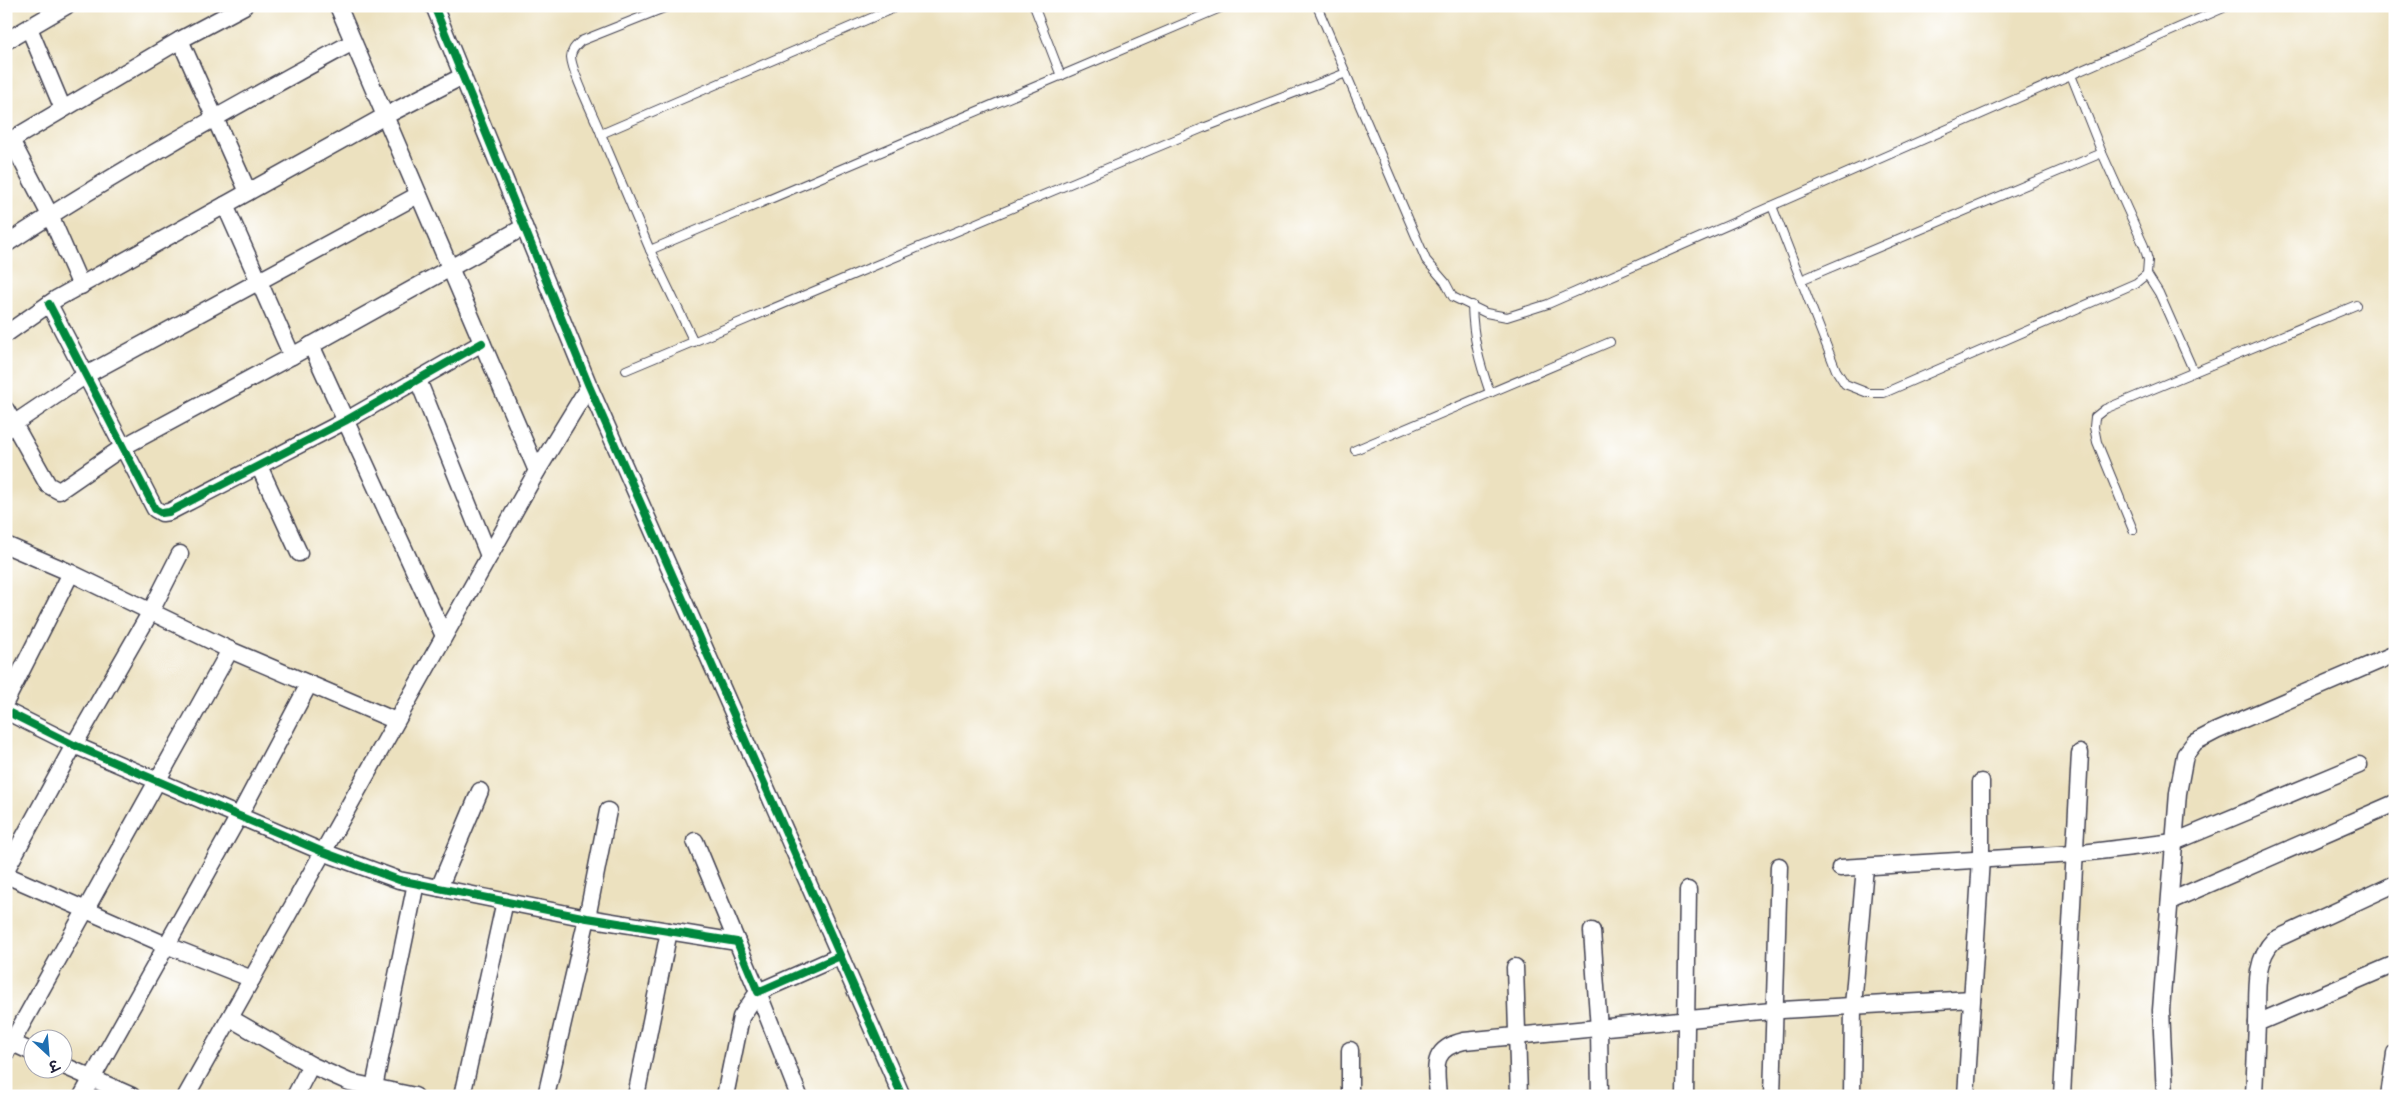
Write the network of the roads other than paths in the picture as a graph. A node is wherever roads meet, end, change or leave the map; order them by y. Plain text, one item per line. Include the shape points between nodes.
1 (66, 6) edge
2 (338, 6) edge
3 (434, 6) edge
4 (669, 6) edge
5 (899, 6) edge
6 (1034, 6) edge
7 (1225, 6) edge
8 (1317, 6) edge
9 (2228, 6) edge
10 (237, 8) edge
11 (29, 28) junction
12 (180, 40) junction
13 (6, 41) edge
14 (353, 42) junction
15 (1346, 73) junction
16 (463, 76) junction
17 (1061, 76) junction
18 (2071, 76) junction
19 (63, 109) junction
20 (385, 116) junction
21 (215, 118) junction
22 (601, 134) junction
23 (9, 141) edge
24 (2102, 153) junction
25 (248, 192) junction
26 (418, 195) junction
27 (225, 205) junction
28 (1772, 206) junction
29 (50, 215) junction
30 (524, 227) junction
31 (6, 244) edge
32 (650, 250) junction
33 (450, 268) junction
34 (2147, 274) junction
35 (258, 280) junction
36 (1801, 280) junction
37 (81, 286) junction
38 (49, 304) junction
39 (1472, 305) junction
40 (2356, 305) dead end
41 (6, 334) edge
42 (694, 342) junction
43 (1610, 342) dead end
44 (482, 343) junction
45 (311, 345) junction
46 (292, 356) junction
47 (626, 370) dead end
48 (2194, 372) junction
49 (86, 375) junction
50 (418, 380) junction
51 (589, 386) junction
52 (1490, 393) junction
53 (9, 421) edge
54 (345, 421) junction
55 (123, 447) junction
56 (1355, 450) dead end
57 (260, 466) junction
58 (537, 471) junction
59 (2133, 530) dead end
60 (6, 545) edge
61 (299, 553) dead end
62 (180, 554) dead end
63 (489, 556) junction
64 (71, 573) junction
65 (150, 613) junction
66 (444, 636) junction
67 (230, 650) junction
68 (2395, 654) edge
69 (310, 684) junction
70 (6, 701) edge
71 (6, 711) edge
72 (396, 722) junction
73 (74, 745) junction
74 (2080, 753) dead end
75 (2359, 765) dead end
76 (157, 781) junction
77 (1981, 782) dead end
78 (480, 791) dead end
79 (2395, 804) edge
80 (608, 811) dead end
81 (239, 816) junction
82 (695, 841) dead end
83 (2174, 842) junction
84 (323, 852) junction
85 (2074, 854) junction
86 (1981, 860) junction
87 (1780, 866) dead end
88 (1865, 867) junction
89 (1840, 868) dead end
90 (6, 870) edge
91 (6, 875) edge
92 (416, 883) junction
93 (2395, 884) edge
94 (439, 888) junction
95 (1688, 890) dead end
96 (505, 901) junction
97 (2170, 901) junction
98 (86, 909) junction
99 (587, 918) junction
100 (669, 931) junction
101 (1592, 931) dead end
102 (736, 942) junction
103 (166, 945) junction
104 (840, 956) junction
105 (2395, 964) edge
106 (1515, 967) dead end
107 (252, 978) junction
108 (758, 992) junction
109 (1972, 999) junction
110 (1853, 1006) junction
111 (1775, 1011) junction
112 (230, 1018) junction
113 (1686, 1020) junction
114 (2257, 1023) junction
115 (1599, 1029) junction
116 (1518, 1037) junction
117 (8, 1045) edge
118 (22, 1049) edge
119 (1350, 1050) dead end
120 (2395, 1054) edge
121 (311, 1065) junction
122 (72, 1069) edge
123 (92, 1078) junction
124 (374, 1087) junction
125 (82, 1096) edge
126 (132, 1096) edge
127 (186, 1096) edge
128 (295, 1096) edge
129 (416, 1096) edge
130 (462, 1096) edge
131 (546, 1096) edge
132 (636, 1096) edge
133 (725, 1096) edge
134 (799, 1096) edge
135 (902, 1096) edge
136 (1350, 1096) edge
137 (1438, 1096) edge
138 (1519, 1096) edge
139 (1600, 1096) edge
140 (1685, 1096) edge
141 (1772, 1096) edge
142 (1852, 1096) edge
143 (1966, 1096) edge
144 (2062, 1096) edge
145 (2165, 1096) edge
146 (2254, 1096) edge
147 (2389, 1096) edge

1 - 11 street
2 - 14 street
3 - 16 street
4 - 22 lane via 581,41 574,48 571,57
5 - 22 lane
6 - 17 lane
7 - 17 lane
8 - 15 lane
9 - 18 lane
10 - 12 street
11 - 13 street
11 - 19 street
12 - 19 street
12 - 21 street
14 - 20 street
14 - 21 street
15 - 39 lane via 1426,260 1454,297
15 - 42 lane via 1194,132
16 - 20 street
16 - 30 street
17 - 32 lane
18 - 24 lane
18 - 28 lane
19 - 23 street
20 - 25 street
20 - 26 street
21 - 25 street
21 - 29 street
22 - 32 lane
23 - 29 street
24 - 34 lane via 2144,246
24 - 36 lane
25 - 27 street
26 - 33 street
26 - 35 street
27 - 35 street
27 - 37 street
28 - 36 lane
28 - 39 lane via 1548,304 1507,317 1486,313
29 - 31 street
29 - 37 street
30 - 33 street
30 - 51 street
32 - 42 lane
33 - 44 street
33 - 45 street
34 - 36 lane via 2136,283 1884,393 1868,393 1844,384
34 - 48 lane via 2159,292
35 - 46 street
35 - 49 street
37 - 38 street
38 - 41 street
38 - 49 street
39 - 52 lane via 1476,354
40 - 48 lane
42 - 47 lane
43 - 52 lane
44 - 50 street
44 - 58 street
45 - 46 street
45 - 54 street
46 - 55 street
48 - 59 lane via 2105,409 2096,417 2097,442
49 - 53 street
49 - 55 street
50 - 54 street
50 - 63 street
51 - 58 street
51 - 104 street
52 - 56 lane
53 - 55 street via 48,484 59,491
54 - 57 street
54 - 66 street
55 - 57 street via 155,509 162,513
57 - 61 street
58 - 63 street
60 - 64 street
62 - 65 street
63 - 66 street
64 - 65 street
64 - 70 street
65 - 67 street
65 - 73 street
66 - 72 street
67 - 69 street
67 - 76 street
68 - 83 street via 2195,742 2185,755
69 - 72 street
69 - 81 street
71 - 73 street
72 - 84 street
73 - 76 street
73 - 90 street
74 - 85 street
75 - 83 street
76 - 81 street
76 - 98 street
77 - 86 street
78 - 94 street
79 - 97 street
80 - 99 street
81 - 84 street
81 - 103 street
82 - 102 street
83 - 85 street
83 - 97 street
84 - 92 street via 399,880
84 - 107 street
85 - 86 street
85 - 144 street
86 - 88 street
86 - 109 street
87 - 111 street
88 - 89 street
88 - 110 street
91 - 98 street
92 - 94 street
92 - 124 street
93 - 114 street via 2274,940 2264,950 2259,969
94 - 96 street
95 - 113 street
96 - 99 street
96 - 130 street
97 - 145 street via 2161,1010
98 - 103 street
98 - 117 street
99 - 100 street
99 - 131 street
100 - 102 street
100 - 132 street
101 - 115 street
102 - 108 street
103 - 107 street
103 - 123 street
104 - 108 street
104 - 135 street
105 - 114 street
106 - 116 street
107 - 112 street
108 - 133 street via 741,1017
108 - 134 street
109 - 110 street
109 - 143 street
110 - 111 street
110 - 142 street
111 - 113 street
111 - 141 street
112 - 121 street
112 - 127 street
113 - 115 street
113 - 140 street
114 - 146 street
115 - 116 street
115 - 139 street
116 - 137 street via 1449,1044 1443,1049 1436,1066
116 - 138 street
117 - 118 street
119 - 136 street
120 - 147 street
121 - 124 street via 349,1082
121 - 128 street
122 - 123 street
123 - 125 street
123 - 126 street
124 - 129 street

